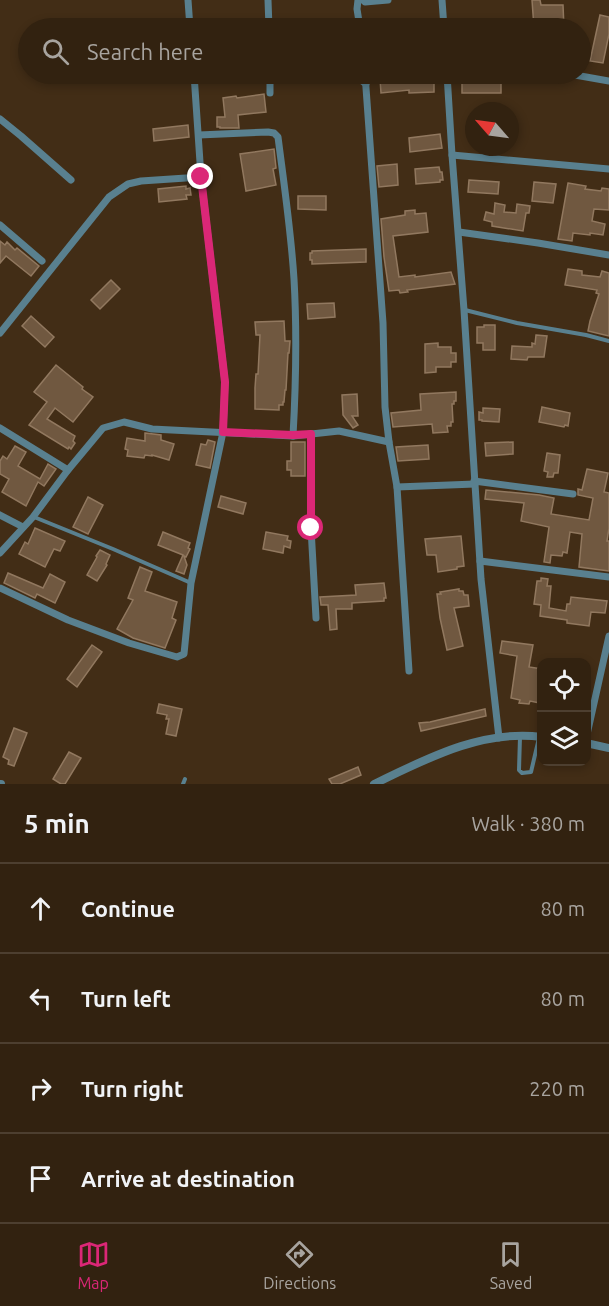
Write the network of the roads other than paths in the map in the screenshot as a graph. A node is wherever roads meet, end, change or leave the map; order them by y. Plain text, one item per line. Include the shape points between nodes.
1 (188, 0) edge
2 (268, 0) edge
3 (360, 0) edge
4 (388, 0) edge
5 (442, 0) edge
6 (189, 18) edge
7 (269, 18) edge
8 (358, 18) edge
9 (443, 18) edge
10 (591, 78) edge
11 (609, 81) edge
12 (195, 84) edge
13 (270, 84) edge
14 (366, 84) edge
15 (448, 84) edge
16 (270, 93) dead end
17 (0, 119) edge
18 (199, 135) junction
19 (452, 155) junction
20 (609, 169) edge
21 (201, 177) junction
22 (71, 180) dead end
23 (0, 225) edge
24 (459, 232) junction
25 (609, 255) edge
26 (42, 261) dead end
27 (464, 310) junction
28 (0, 333) edge
29 (609, 341) edge
30 (0, 428) edge
31 (223, 432) junction
32 (311, 434) junction
33 (293, 435) junction
34 (389, 442) junction
35 (68, 470) junction
36 (475, 483) junction
37 (397, 487) junction
38 (573, 494) dead end
39 (0, 515) edge
40 (33, 517) junction
41 (23, 527) junction
42 (0, 553) edge
43 (480, 561) junction
44 (609, 577) edge
45 (191, 583) junction
46 (0, 588) edge
47 (316, 618) dead end
48 (609, 636) edge
49 (409, 671) dead end
50 (591, 719) edge
51 (520, 736) junction
52 (537, 737) edge
53 (499, 738) junction
54 (591, 743) edge
55 (609, 747) edge
56 (537, 749) edge
57 (374, 784) edge

1 - 6 street
2 - 7 street
3 - 4 street
3 - 8 street
5 - 9 street
10 - 11 street
12 - 18 street
13 - 16 street
14 - 34 street
15 - 19 street
17 - 22 street
18 - 21 street
18 - 33 street via 268,132 278,137 294,278
19 - 20 street
19 - 24 street
21 - 28 street via 141,181 128,184 109,197
21 - 31 street via 225,382
23 - 26 street
24 - 25 street
24 - 27 street
27 - 29 lane
27 - 36 street
30 - 35 street
31 - 33 street
31 - 35 street via 152,429 124,422 103,428
31 - 45 street
32 - 33 street
32 - 34 street via 339,431
32 - 47 street
34 - 37 street
35 - 40 street
36 - 37 street
36 - 38 street
36 - 43 street
37 - 49 street
39 - 41 street
40 - 41 street
40 - 45 lane
41 - 42 street
43 - 44 street
43 - 53 street
45 - 46 street via 184,654 177,657 68,620
48 - 50 street
51 - 52 street
51 - 53 street
51 - 56 lane via 522,773 531,772
53 - 57 street via 454,748
54 - 55 street

